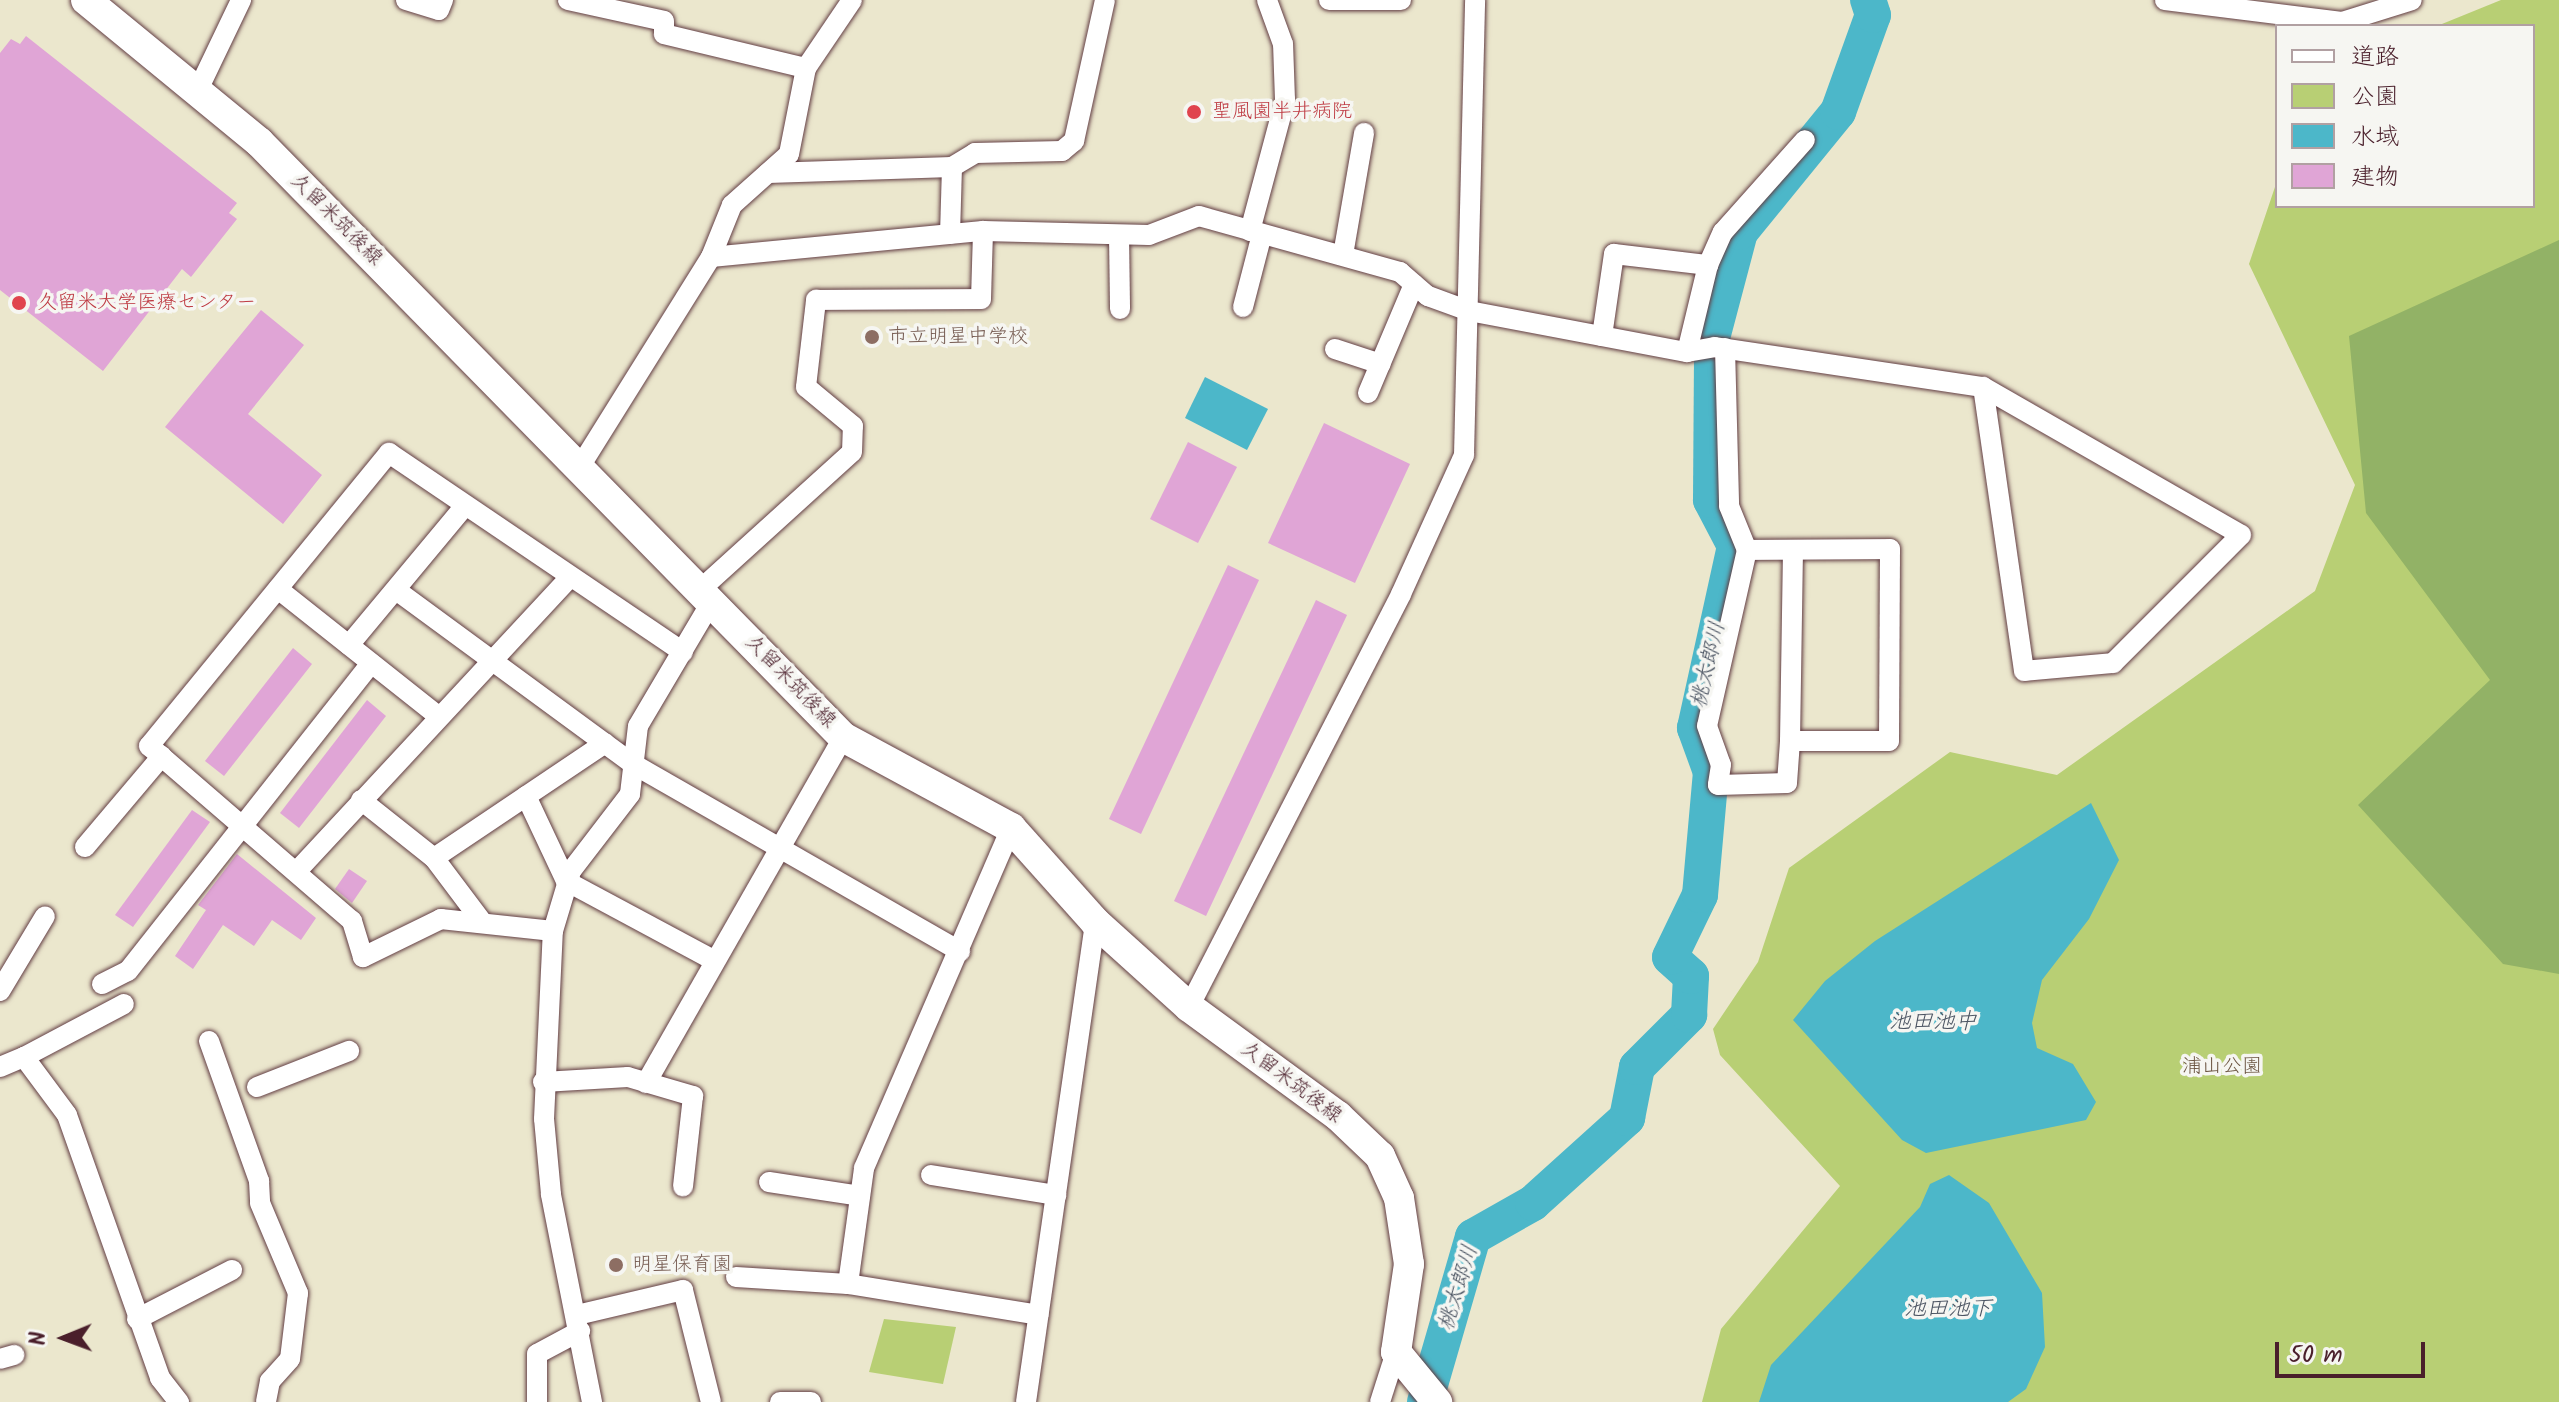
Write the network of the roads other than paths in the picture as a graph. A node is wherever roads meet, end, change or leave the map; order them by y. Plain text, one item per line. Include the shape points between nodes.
1 (86, 0) edge
2 (241, 0) edge
3 (406, 0) edge
4 (443, 0) edge
5 (568, 0) edge
6 (852, 0) edge
7 (1105, 0) edge
8 (1267, 0) edge
9 (1329, 0) edge
10 (1401, 0) edge
11 (1475, 0) edge
12 (2165, 0) edge
13 (2412, 0) edge
14 (806, 68) junction
15 (197, 92) junction
16 (1364, 133) dead end
17 (1805, 140) dead end
18 (952, 167) junction
19 (768, 173) junction
20 (983, 231) junction
21 (1256, 232) junction
22 (950, 234) junction
23 (1119, 235) junction
24 (1343, 255) junction
25 (711, 257) junction
26 (1708, 265) junction
27 (1414, 284) junction
28 (1243, 307) dead end
29 (1120, 309) dead end
30 (1469, 311) junction
31 (1602, 336) junction
32 (1725, 348) junction
33 (1335, 349) dead end
34 (1687, 352) junction
35 (1381, 364) junction
36 (1983, 387) junction
37 (1368, 393) dead end
38 (581, 465) junction
39 (465, 506) junction
40 (1747, 550) junction
41 (1793, 550) junction
42 (569, 578) junction
43 (278, 589) junction
44 (396, 590) junction
45 (708, 594) junction
46 (349, 645) junction
47 (683, 652) junction
48 (492, 658) junction
49 (371, 663) junction
50 (438, 716) junction
51 (843, 737) junction
52 (1790, 741) junction
53 (605, 743) junction
54 (162, 756) junction
55 (633, 764) junction
56 (526, 796) junction
57 (361, 800) junction
58 (246, 822) junction
59 (1011, 828) junction
60 (85, 847) dead end
61 (777, 851) junction
62 (434, 858) junction
63 (297, 871) junction
64 (566, 881) junction
65 (45, 916) dead end
66 (1095, 922) junction
67 (483, 923) junction
68 (553, 931) junction
69 (960, 951) junction
70 (715, 961) junction
71 (102, 984) dead end
72 (0, 991) edge
73 (124, 1004) dead end
74 (1189, 1007) junction
75 (209, 1041) dead end
76 (349, 1051) dead end
77 (24, 1057) junction
78 (0, 1067) edge
79 (543, 1082) junction
80 (646, 1083) junction
81 (257, 1087) dead end
82 (931, 1175) dead end
83 (769, 1182) dead end
84 (683, 1186) dead end
85 (1056, 1195) junction
86 (860, 1196) junction
87 (232, 1270) dead end
88 (736, 1277) dead end
89 (848, 1284) junction
90 (1039, 1315) junction
91 (137, 1319) junction
92 (578, 1323) junction
93 (1396, 1352) junction
94 (179, 1402) edge
95 (266, 1402) edge
96 (537, 1402) edge
97 (592, 1402) edge
98 (711, 1402) edge
99 (780, 1402) edge
100 (811, 1402) edge
101 (1026, 1402) edge
102 (1380, 1402) edge
103 (1437, 1402) edge

1 - 15 main road, 久留米筑後線
2 - 15 street
3 - 4 street via 439,10
5 - 14 street via 664,21 664,34
6 - 14 street
7 - 18 street via 1074,141 1062,151 975,153
8 - 21 street via 1283,44 1285,100
9 - 10 street
11 - 30 street
12 - 13 street via 2342,22
14 - 19 street via 789,154
15 - 38 main road, 久留米筑後線 via 259,142
16 - 24 street
17 - 26 street via 1731,222
18 - 19 street
18 - 22 street
19 - 25 street via 732,205
20 - 22 street
20 - 23 street
20 - 45 street via 981,299 816,300 806,387 853,426 852,452
21 - 23 street via 1199,216 1149,235
21 - 24 street
21 - 28 street
22 - 25 street
23 - 29 street
24 - 27 street via 1400,272
25 - 38 street
26 - 31 street via 1614,254
26 - 34 street
27 - 30 street
27 - 35 street
30 - 31 street
30 - 74 street via 1464,455 1401,594
31 - 34 street
32 - 34 street
32 - 36 street
32 - 40 street via 1729,506
33 - 35 street
35 - 37 street
36 - 36 street via 2241,535 2113,663 2024,671
38 - 45 main road, 久留米筑後線
39 - 42 street
39 - 43 street via 389,453
39 - 44 street
40 - 41 street
40 - 52 street via 1707,726 1721,765 1718,785 1787,783
41 - 52 street
41 - 52 street via 1890,549 1889,741
42 - 47 street
42 - 48 street
43 - 46 street
43 - 54 street via 149,746
44 - 46 street
44 - 48 street
45 - 47 street
45 - 51 main road, 久留米筑後線
46 - 49 street
47 - 55 street via 638,726
48 - 50 street
48 - 53 street
49 - 50 street
49 - 58 street
50 - 57 street
51 - 59 main road, 久留米筑後線
51 - 61 street
53 - 55 street
53 - 56 street
54 - 58 street
54 - 60 street
55 - 61 street
55 - 64 street via 630,794
56 - 62 street
56 - 64 street
57 - 62 street
57 - 63 street
58 - 63 street
58 - 71 street via 128,971
59 - 66 main road, 久留米筑後線
59 - 69 street
61 - 69 street
61 - 70 street
62 - 67 street
63 - 67 street via 352,921 363,957 441,919
64 - 68 street
64 - 70 street
65 - 72 street
66 - 74 main road, 久留米筑後線
66 - 85 street
67 - 68 street
68 - 79 street
69 - 86 street via 864,1168
70 - 80 street
73 - 77 street
74 - 93 main road, 久留米筑後線 via 1338,1116 1380,1156 1399,1198 1409,1264
75 - 95 street via 259,1181 260,1203 298,1293 290,1359 270,1381
76 - 81 street
77 - 78 street
77 - 91 street via 67,1115
79 - 80 street
79 - 92 street via 551,1194
80 - 84 street via 693,1096
82 - 85 street
83 - 86 street
85 - 90 street
86 - 89 street
87 - 91 street
88 - 89 street
89 - 90 street
90 - 101 street
91 - 94 street via 160,1378
92 - 96 street via 537,1354
92 - 97 street
92 - 98 street via 683,1290
93 - 102 street
93 - 103 main road
99 - 100 street

